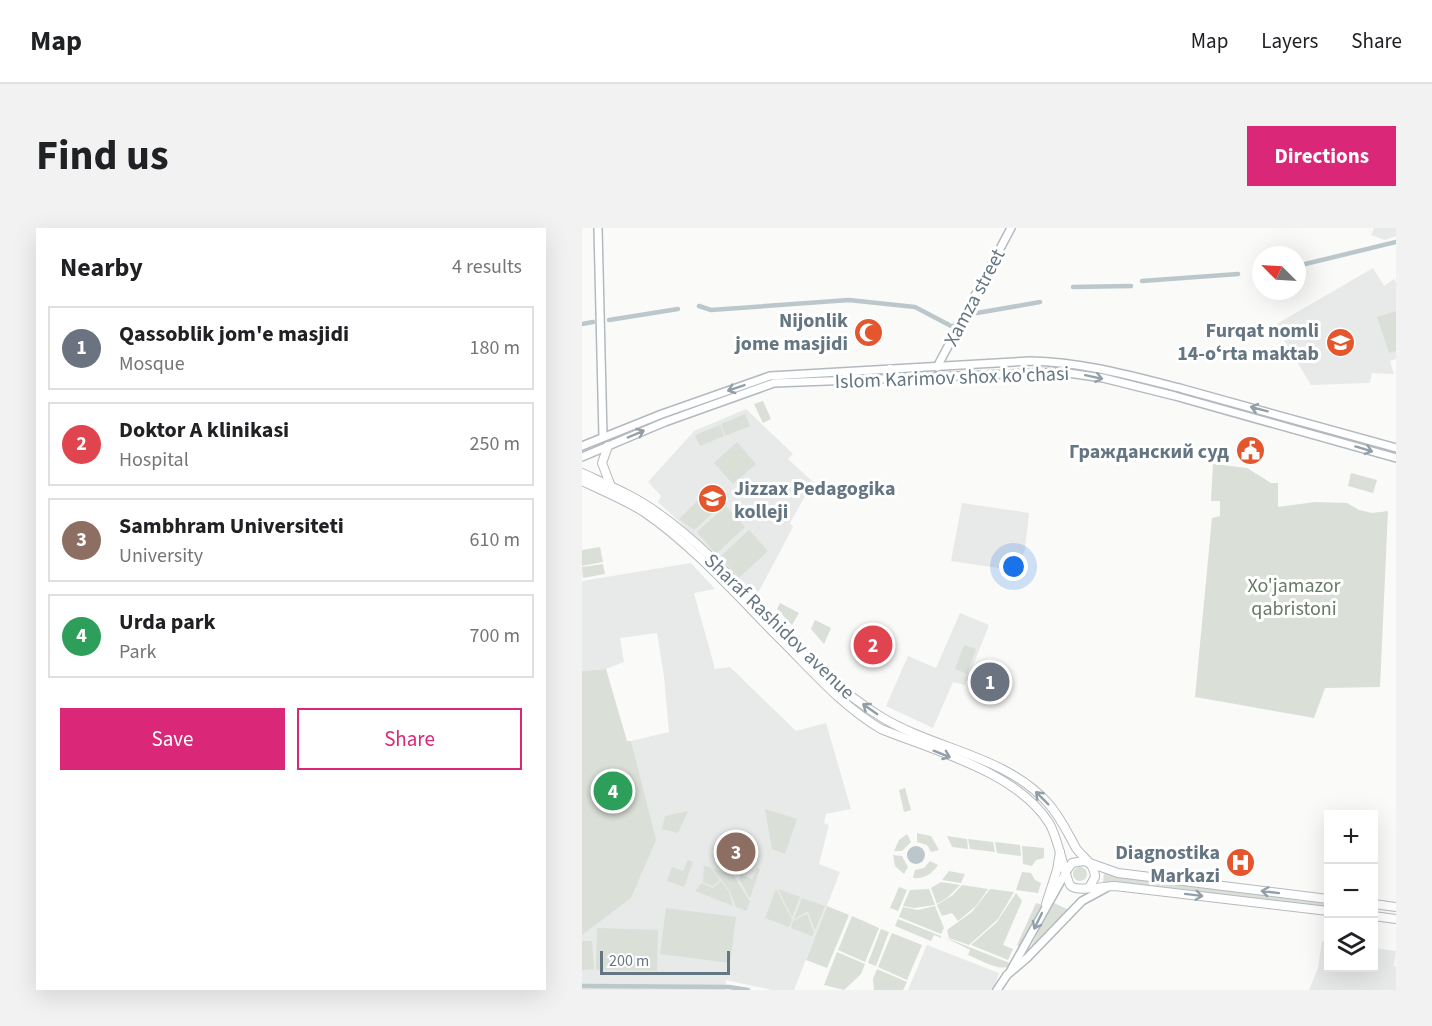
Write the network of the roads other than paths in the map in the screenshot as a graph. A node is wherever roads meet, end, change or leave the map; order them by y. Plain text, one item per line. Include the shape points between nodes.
1 (598, 228) edge
2 (1011, 228) edge
3 (937, 367) junction
4 (890, 374) junction
5 (849, 376) junction
6 (1293, 417) junction
7 (1290, 427) junction
8 (1333, 430) junction
9 (603, 437) junction
10 (1330, 439) junction
11 (582, 446) edge
12 (608, 446) junction
13 (1396, 448) edge
14 (582, 457) edge
15 (1396, 458) edge
16 (582, 473) edge
17 (584, 483) edge
18 (610, 485) junction
19 (731, 585) junction
20 (1064, 825) junction
21 (1060, 848) junction
22 (1088, 862) junction
23 (1067, 870) junction
24 (1118, 873) junction
25 (1090, 886) junction
26 (1115, 886) junction
27 (1324, 898) edge
28 (1082, 901) junction
29 (1046, 904) junction
30 (1378, 905) edge
31 (1396, 907) edge
32 (1324, 910) edge
33 (1378, 917) edge
34 (1396, 919) edge
35 (1010, 973) junction
36 (997, 990) edge

1 - 9 main road
2 - 3 main road, Xamza street
3 - 4 main road, Islom Karimov shox ko'chasi
6 -> 3 main road, Islom Karimov shox ko'chasi via 1068,362
4 - 5 main road, Islom Karimov shox ko'chasi
4 -> 7 main road, Islom Karimov shox ko'chasi via 1072,372
5 -> 9 main road, Islom Karimov shox ko'chasi via 770,376
12 -> 5 main road, Islom Karimov shox ko'chasi via 774,383
6 - 7 main road via 1295,424
6 - 8 main road, Islom Karimov shox ko'chasi
7 - 10 main road, Islom Karimov shox ko'chasi
8 - 10 main road via 1327,433
8 - 13 main road, Islom Karimov shox ko'chasi
9 - 11 main road, Islom Karimov shox ko'chasi
10 -> 15 main road, Islom Karimov shox ko'chasi
12 - 14 main road, Islom Karimov shox ko'chasi
12 - 18 main road via 602,463
16 - 18 main road, Sharaf Rashidov avenue
17 - 19 main road, Sharaf Rashidov avenue via 641,510
18 - 19 main road, Sharaf Rashidov avenue via 664,517
20 -> 19 main road, Sharaf Rashidov avenue via 1042,796 1016,777 896,725 867,707
19 -> 21 main road, Sharaf Rashidov avenue via 814,675 864,718 1020,790 1046,818
20 - 22 main road, Sharaf Rashidov avenue
20 - 24 main road via 1090,857
21 - 23 main road, Sharaf Rashidov avenue
21 - 29 main road
22 - 23 main road via 1076,861
22 - 24 main road
22 - 25 main road via 1095,874
23 - 25 main road via 1072,887 1081,890
23 - 29 main road
27 -> 24 main road
25 - 26 main road
25 - 28 main road
26 - 28 main road
26 -> 32 main road
28 - 35 main road
29 -> 35 main road
30 - 31 main road
33 - 34 main road
35 - 36 main road

